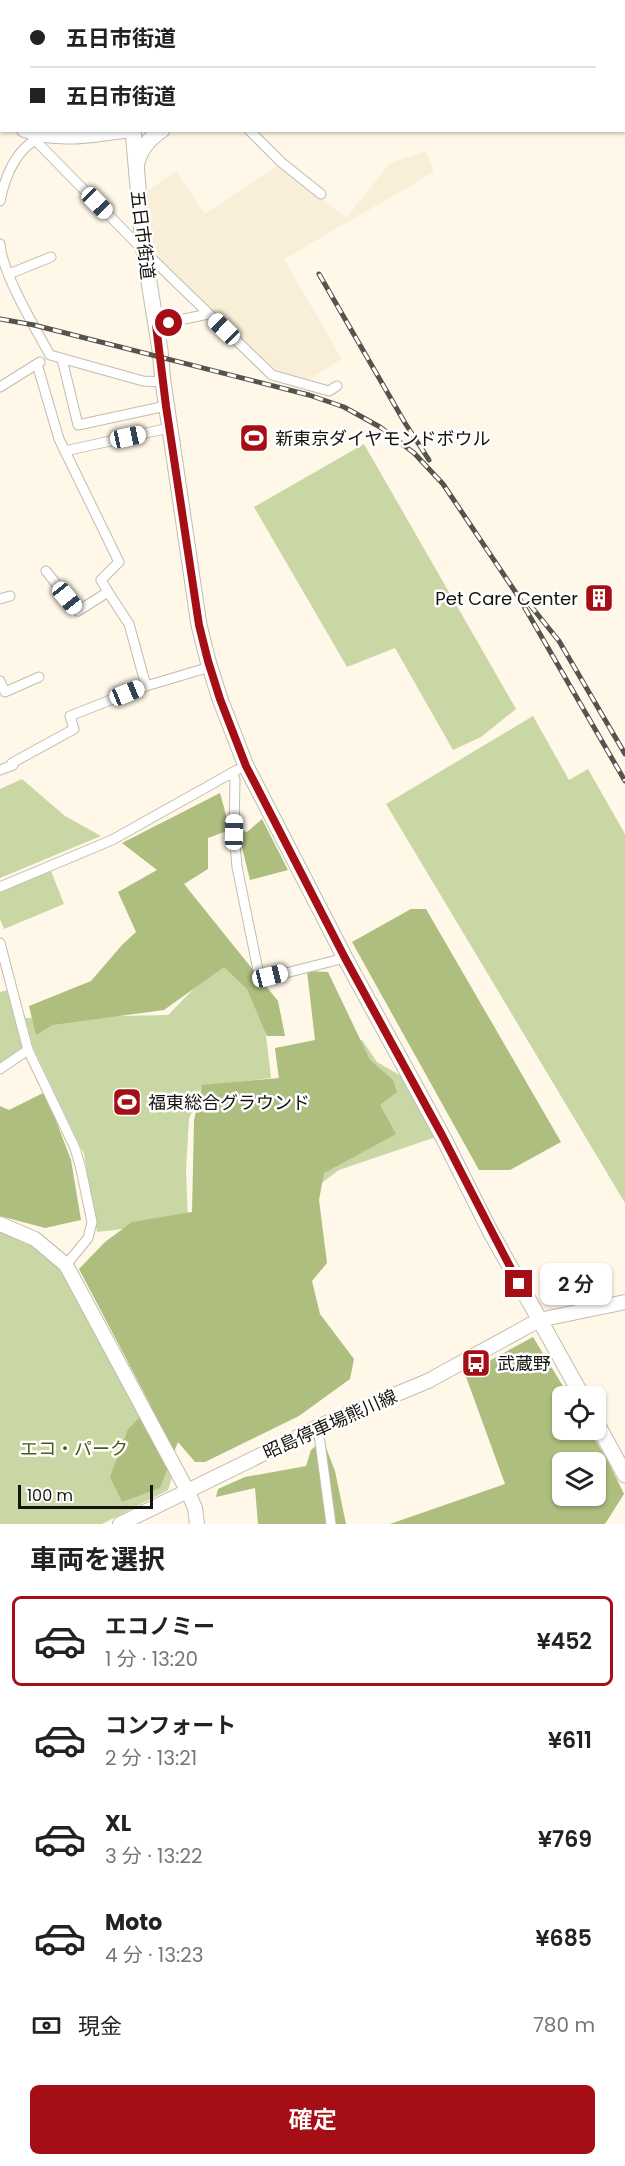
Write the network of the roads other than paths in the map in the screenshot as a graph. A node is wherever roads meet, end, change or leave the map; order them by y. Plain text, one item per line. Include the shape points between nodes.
1 (116, 132) edge
2 (132, 132) edge
3 (160, 132) edge
4 (251, 132) edge
5 (30, 134) edge
6 (136, 169) junction
7 (321, 194) dead end
8 (1, 195) edge
9 (0, 244) edge
10 (144, 251) junction
11 (51, 257) dead end
12 (9, 274) junction
13 (208, 314) junction
14 (156, 325) junction
15 (50, 356) junction
16 (62, 359) junction
17 (37, 364) junction
18 (163, 382) junction
19 (337, 386) dead end
20 (0, 387) edge
21 (166, 406) junction
22 (169, 428) junction
23 (65, 451) junction
24 (46, 571) dead end
25 (108, 592) junction
26 (210, 667) junction
27 (39, 677) dead end
28 (0, 681) edge
29 (146, 686) junction
30 (239, 769) junction
31 (0, 770) edge
32 (0, 887) edge
33 (0, 943) edge
34 (345, 958) junction
35 (28, 1050) junction
36 (0, 1069) edge
37 (0, 1224) edge
38 (66, 1265) junction
39 (625, 1302) edge
40 (539, 1320) junction
41 (576, 1386) edge
42 (318, 1427) junction
43 (606, 1440) edge
44 (625, 1475) edge
45 (186, 1490) junction
46 (120, 1524) edge
47 (197, 1524) edge
48 (331, 1524) edge

1 - 5 street via 76,137
2 - 6 main road, 五日市街道
3 - 6 main road via 143,149
4 - 7 street
5 - 8 street
5 - 10 street
6 - 10 main road, 五日市街道
9 - 12 street
10 - 13 street
10 - 14 main road, 五日市街道
11 - 12 street
12 - 15 street
13 - 14 street
13 - 19 street via 272,375 329,391
14 - 18 main road, 五日市街道
15 - 16 street
15 - 17 street
16 - 18 street via 143,381
16 - 21 street via 78,425
17 - 20 street
17 - 23 street
18 - 21 main road, 五日市街道
21 - 22 main road, 五日市街道
22 - 23 street
22 - 26 main road, 五日市街道 via 199,625
23 - 25 street via 119,562 101,580
24 - 25 street via 78,611
25 - 29 street via 129,624
26 - 29 street
26 - 30 main road, 五日市街道
27 - 28 street via 5,692
29 - 31 street via 70,716 74,729
30 - 32 street via 112,840
30 - 34 main road, 五日市街道
30 - 34 street via 235,780 237,867 258,970 270,976
33 - 35 street
34 - 40 main road, 五日市街道
35 - 36 street
35 - 38 street via 75,1148 92,1222 88,1238
37 - 38 street via 35,1239
38 - 45 street
39 - 40 street, 昭島停車場熊川線
40 - 41 main road, 五日市街道
40 - 42 street, 昭島停車場熊川線 via 429,1381
42 - 45 street, 昭島停車場熊川線
42 - 48 street
43 - 44 main road
45 - 46 street, 昭島停車場熊川線
45 - 47 street via 195,1508

